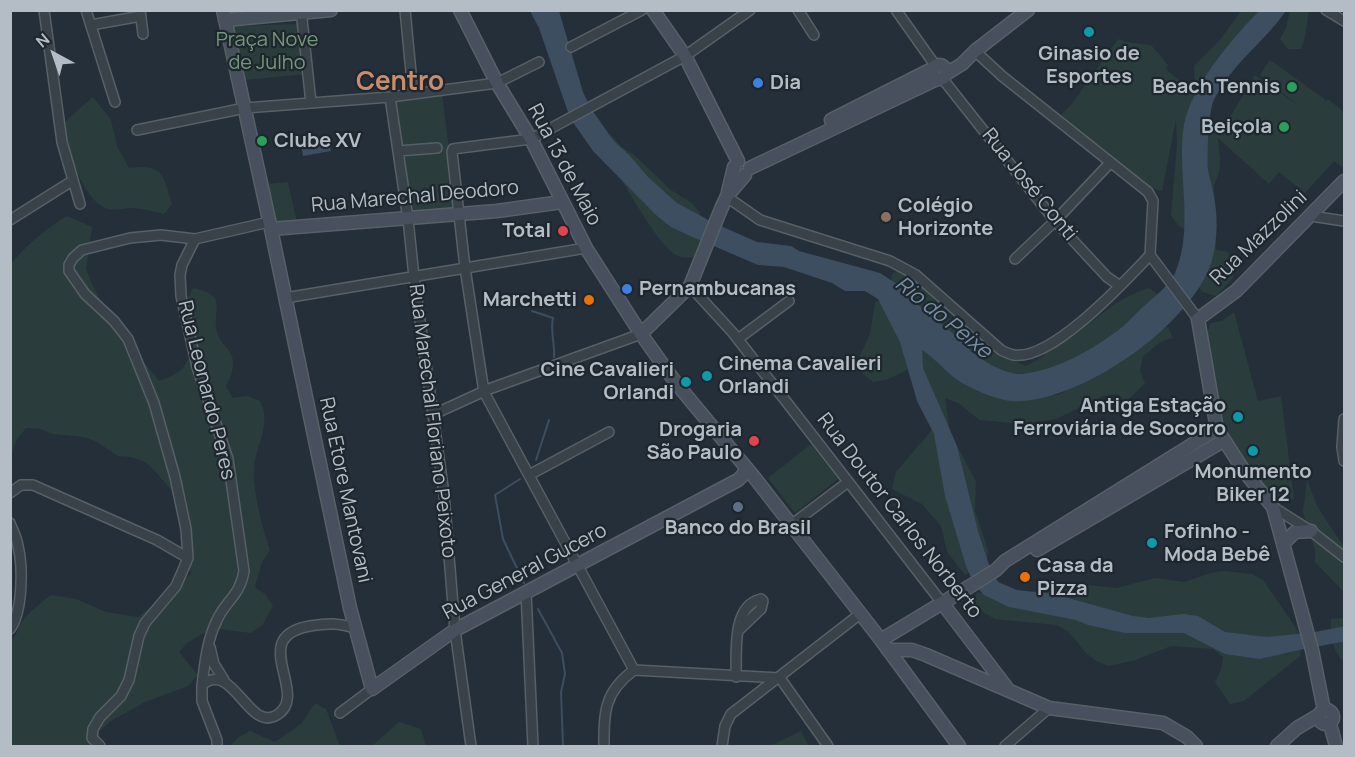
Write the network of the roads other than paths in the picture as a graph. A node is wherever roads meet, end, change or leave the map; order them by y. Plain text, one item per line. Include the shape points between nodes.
1 (44, 10) edge
2 (86, 10) edge
3 (331, 10) edge
4 (405, 10) edge
5 (460, 10) edge
6 (642, 10) edge
7 (653, 10) edge
8 (750, 10) edge
9 (798, 10) edge
10 (896, 10) edge
11 (1028, 10) edge
12 (1326, 10) edge
13 (301, 12) edge
14 (140, 13) edge
15 (224, 15) edge
16 (1344, 21) edge
17 (91, 25) junction
18 (144, 34) dead end
19 (814, 35) dead end
20 (571, 47) dead end
21 (970, 55) junction
22 (685, 56) junction
23 (539, 62) dead end
24 (939, 72) junction
25 (497, 83) junction
26 (413, 93) junction
27 (390, 97) junction
28 (114, 102) dead end
29 (311, 103) junction
30 (245, 108) junction
31 (137, 130) dead end
32 (531, 140) junction
33 (437, 148) dead end
34 (398, 151) junction
35 (1110, 163) junction
36 (743, 167) junction
37 (72, 181) junction
38 (1344, 181) edge
39 (562, 201) junction
40 (725, 201) junction
41 (80, 204) dead end
42 (459, 214) junction
43 (1311, 216) junction
44 (408, 219) junction
45 (10, 220) edge
46 (1055, 221) junction
47 (1344, 221) edge
48 (270, 226) junction
49 (195, 239) junction
50 (586, 248) junction
51 (1150, 255) junction
52 (1015, 259) dead end
53 (465, 268) junction
54 (414, 277) junction
55 (690, 286) junction
56 (1120, 286) junction
57 (285, 298) junction
58 (789, 302) dead end
59 (1196, 315) junction
60 (641, 334) junction
61 (738, 339) junction
62 (484, 392) junction
63 (432, 415) junction
64 (1344, 419) edge
65 (1217, 429) junction
66 (609, 432) dead end
67 (1223, 441) junction
68 (1344, 460) edge
69 (1176, 462) junction
70 (750, 473) junction
71 (529, 475) junction
72 (848, 482) junction
73 (10, 493) edge
74 (1273, 507) junction
75 (10, 524) edge
76 (791, 525) junction
77 (1311, 531) junction
78 (1284, 543) junction
79 (1344, 557) edge
80 (188, 558) junction
81 (579, 565) junction
82 (526, 592) junction
83 (943, 603) junction
84 (350, 608) junction
85 (860, 614) junction
86 (335, 622) junction
87 (355, 628) junction
88 (10, 629) edge
89 (455, 630) junction
90 (738, 631) dead end
91 (208, 641) junction
92 (884, 645) junction
93 (990, 665) junction
94 (634, 670) junction
95 (736, 677) junction
96 (780, 678) junction
97 (978, 678) junction
98 (225, 682) junction
99 (202, 684) junction
100 (372, 689) junction
101 (1008, 689) junction
102 (1049, 708) junction
103 (340, 713) dead end
104 (1330, 718) edge
105 (100, 747) edge
106 (217, 747) edge
107 (471, 747) edge
108 (533, 747) edge
109 (604, 747) edge
110 (722, 747) edge
111 (828, 747) edge
112 (959, 747) edge
113 (1005, 747) edge
114 (1196, 747) edge
115 (1277, 747) edge
116 (1336, 747) edge

1 - 37 street via 62,142
2 - 17 street
3 - 13 street
4 - 26 street
5 - 25 street, Rua 13 de Maio
6 - 20 street
7 - 22 street
8 - 22 street
9 - 19 street
10 - 24 street, Rua José Conti
11 - 21 street
12 - 16 street
13 - 15 street
13 - 29 street
14 - 17 street
14 - 18 street
15 - 30 street, Rua Etore Mantovani
17 - 28 street
21 - 24 street via 962,64
21 - 35 street
22 - 32 street
22 - 36 street
23 - 25 street
24 - 36 street
24 - 46 street, Rua José Conti
25 - 26 street
25 - 32 street, Rua 13 de Maio
26 - 27 street
27 - 29 street
27 - 34 street, Rua Marechal Floriano Peixoto
29 - 30 street
30 - 31 street
30 - 48 street, Rua Etore Mantovani
32 - 39 street, Rua 13 de Maio
32 - 42 street via 452,150
33 - 34 street
34 - 44 street, Rua Marechal Floriano Peixoto
35 - 46 street
35 - 51 street via 1151,196
36 - 40 street
37 - 41 street
37 - 45 street
38 - 43 street, Rua Mazzolini
39 - 42 street, Rua Marechal Deodoro
39 - 50 street, Rua 13 de Maio
40 - 55 street
40 - 56 street via 760,220 890,261 916,275 1000,350 1015,356 1046,346 1070,331
42 - 44 street, Rua Marechal Deodoro
42 - 53 street
43 - 47 street
43 - 59 street, Rua Mazzolini via 1236,291
44 - 48 street, Rua Marechal Deodoro
44 - 54 street, Rua Marechal Floriano Peixoto
46 - 52 street
46 - 56 street, Rua José Conti
48 - 49 street
48 - 57 street, Rua Etore Mantovani
49 - 80 street via 146,235 130,238 82,250 69,265 69,271 86,294 128,339 154,404 175,477
49 - 91 street, Rua Leonardo Peres via 182,266 181,296 197,366 228,459 244,571 236,595 218,618
50 - 53 street
50 - 60 street, Rua 13 de Maio
51 - 56 street
51 - 59 street
53 - 54 street
53 - 62 street
54 - 57 street
54 - 63 street, Rua Marechal Floriano Peixoto
55 - 60 street
55 - 61 street, Rua Doutor Carlos Norberto
57 - 84 street, Rua Etore Mantovani
58 - 61 street
59 - 65 street
60 - 62 street
60 - 70 street, Rua 13 de Maio
61 - 72 street, Rua Doutor Carlos Norberto
62 - 63 street
62 - 71 street
63 - 89 street, Rua Marechal Floriano Peixoto via 447,525
64 - 68 street
65 - 67 street
65 - 69 street
66 - 71 street
67 - 69 street
67 - 74 street
69 - 83 street
70 - 76 street, Rua 13 de Maio
70 - 81 street, Rua General Gucero
71 - 81 street
72 - 76 street
72 - 83 street, Rua Doutor Carlos Norberto
73 - 80 street via 21,485 33,485 157,540
74 - 77 street
74 - 78 street
75 - 88 street via 18,546 21,575 17,612
76 - 85 street, Rua 13 de Maio
77 - 78 street via 1295,532
77 - 79 street
78 - 104 street
80 - 105 street via 176,586 139,636 129,680 121,696 93,729 92,738
81 - 82 street, Rua General Gucero
81 - 94 street
82 - 89 street, Rua General Gucero
82 - 108 street
83 - 92 street
83 - 93 street, Rua Doutor Carlos Norberto
84 - 86 street
84 - 87 street, Rua Etore Mantovani
85 - 92 street, Rua 13 de Maio
85 - 96 street
86 - 87 street
86 - 98 street via 298,628 283,640 280,646 287,695 286,704 277,715 261,716
87 - 100 street, Rua Etore Mantovani
89 - 100 street, Rua General Gucero
89 - 107 street, Rua Marechal Floriano Peixoto
90 - 95 street
91 - 98 street via 214,664
91 - 99 street, Rua Leonardo Peres
92 - 97 street via 912,650
92 - 112 street, Rua 13 de Maio
93 - 97 street via 987,673
93 - 101 street, Rua Doutor Carlos Norberto
94 - 95 street
94 - 109 street via 609,698 604,712
95 - 96 street
96 - 110 street via 731,714
96 - 111 street
97 - 101 street
98 - 99 street via 212,679
99 - 106 street, Rua Leonardo Peres via 202,701
100 - 103 street, Rua General Gucero
101 - 102 street
102 - 113 street
102 - 114 street via 1163,723
104 - 115 street via 1297,728
104 - 116 street

